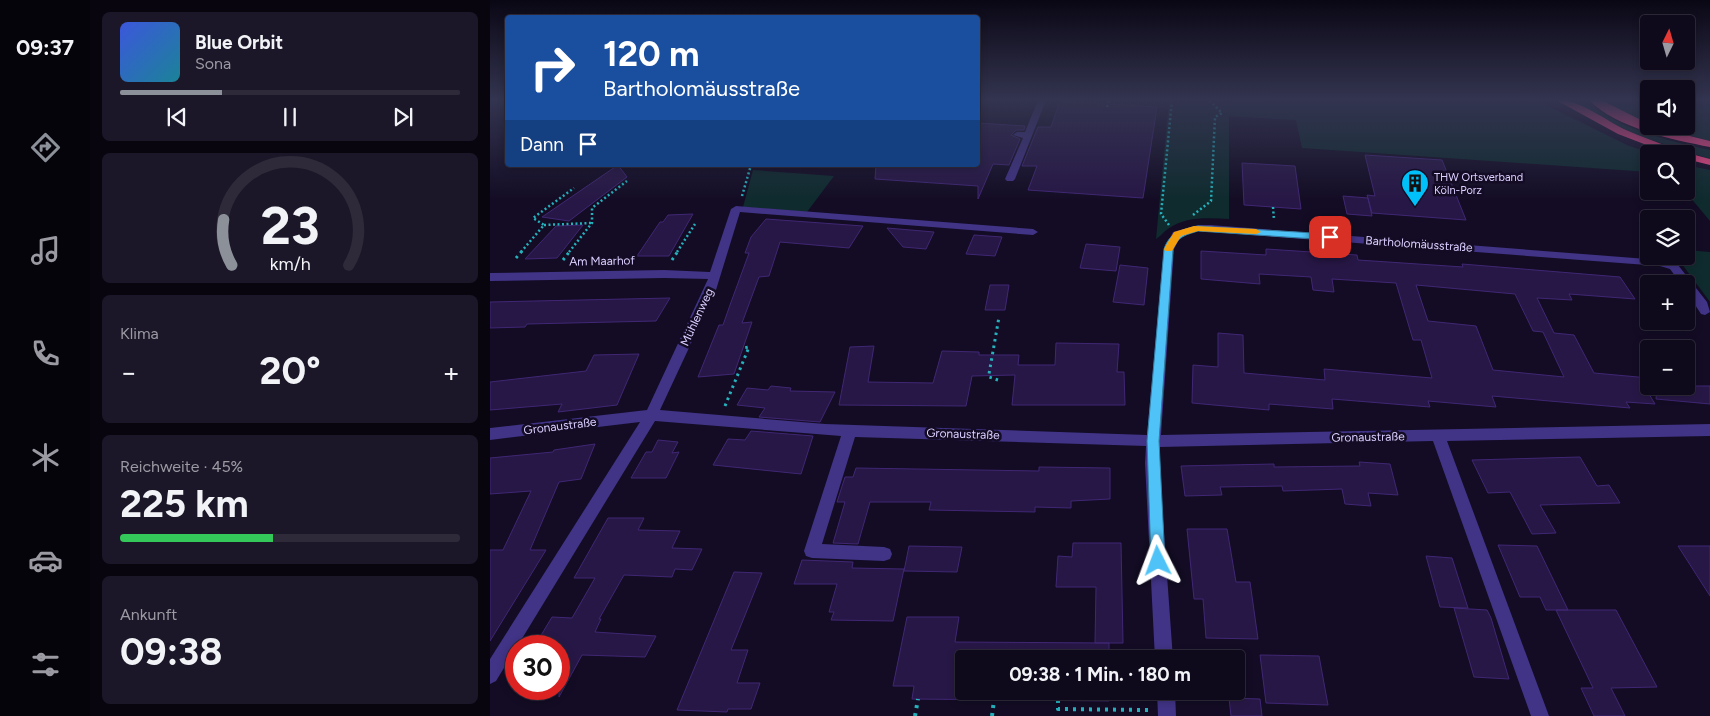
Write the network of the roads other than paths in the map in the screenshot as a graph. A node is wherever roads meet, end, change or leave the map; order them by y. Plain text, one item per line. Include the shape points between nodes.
1 (1626, 133) edge
2 (1672, 133) edge
3 (1017, 135) dead end
4 (1028, 135) joint
5 (1710, 144) edge
6 (1656, 145) edge
7 (1695, 158) edge
8 (1710, 162) edge
9 (1010, 179) dead end
10 (1033, 232) dead end
11 (715, 276) junction
12 (490, 278) edge
13 (1705, 311) dead end
14 (650, 415) junction
15 (1710, 430) edge
16 (850, 431) junction
17 (490, 434) edge
18 (1438, 435) junction
19 (1153, 441) junction
20 (884, 554) dead end
21 (1164, 650) edge
22 (490, 675) edge
23 (1166, 700) edge
24 (1167, 713) edge
25 (1540, 716) edge

1 - 6 highway
2 - 5 highway
3 - 4 street
4 - 9 street
7 - 8 highway
10 - 11 street, Mühlenweg via 736,209
11 - 12 street, Am Maarhof
11 - 14 street, Mühlenweg
13 - 19 street, Bartholomäusstraße via 1674,267 1660,263 1198,228 1178,234 1168,249
14 - 16 street, Gronaustraße
14 - 17 street, Gronaustraße
14 - 22 street, Mühlenweg
15 - 18 street, Gronaustraße
16 - 19 street, Gronaustraße
16 - 20 street via 812,551
18 - 19 street, Gronaustraße
18 - 25 street
19 - 21 street
23 - 24 street

